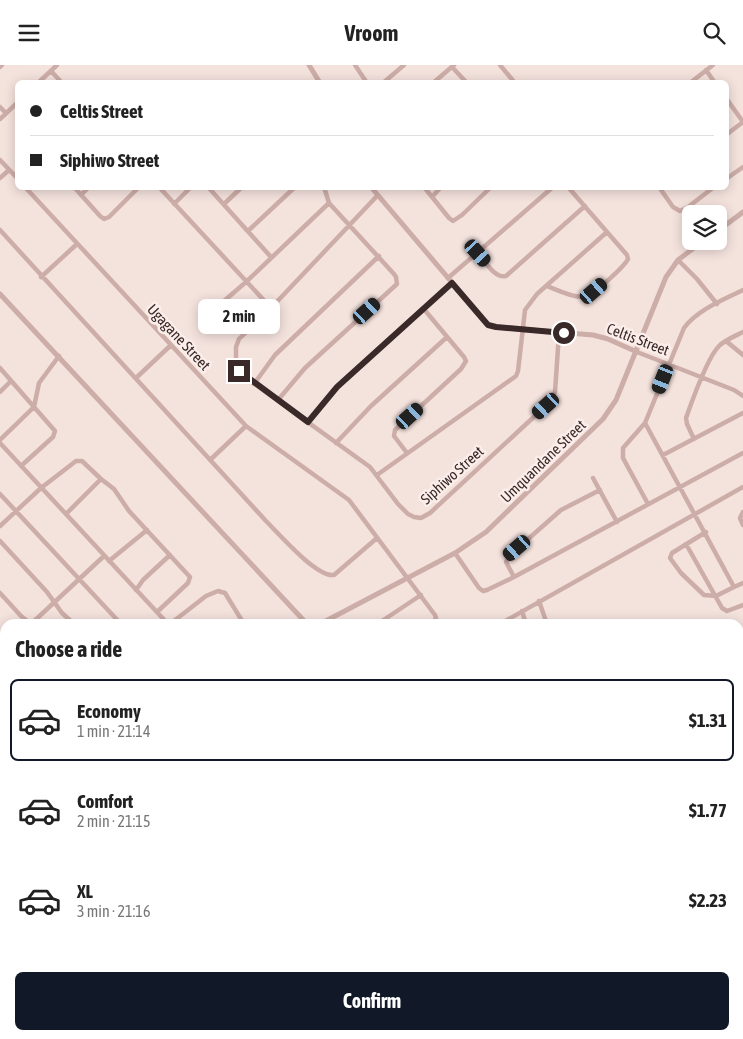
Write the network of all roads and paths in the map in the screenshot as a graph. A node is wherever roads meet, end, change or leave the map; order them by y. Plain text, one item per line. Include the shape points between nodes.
1 (57, 65) edge
2 (309, 65) edge
3 (356, 65) edge
4 (404, 65) edge
5 (500, 65) edge
6 (714, 65) edge
7 (453, 66) edge
8 (706, 70) junction
9 (51, 71) junction
10 (41, 80) edge
11 (59, 80) edge
12 (318, 80) edge
13 (365, 80) edge
14 (386, 80) edge
15 (437, 80) edge
16 (465, 80) edge
17 (512, 80) edge
18 (694, 80) edge
19 (713, 80) edge
20 (729, 102) edge
21 (15, 105) edge
22 (0, 107) edge
23 (6, 113) junction
24 (0, 119) edge
25 (743, 122) edge
26 (729, 133) edge
27 (0, 160) edge
28 (743, 167) edge
29 (9, 170) junction
30 (15, 176) edge
31 (729, 177) edge
32 (0, 179) edge
33 (28, 190) edge
34 (77, 190) edge
35 (86, 190) edge
36 (135, 190) edge
37 (161, 190) edge
38 (188, 190) edge
39 (211, 190) edge
40 (239, 190) edge
41 (292, 190) edge
42 (325, 190) edge
43 (373, 190) edge
44 (426, 190) edge
45 (438, 190) edge
46 (488, 190) edge
47 (550, 190) edge
48 (571, 190) edge
49 (661, 190) edge
50 (705, 190) edge
51 (710, 190) edge
52 (707, 193) junction
53 (81, 195) junction
54 (377, 196) junction
55 (432, 197) junction
56 (329, 203) junction
57 (174, 204) junction
58 (224, 204) junction
59 (585, 206) junction
60 (743, 212) edge
61 (727, 224) edge
62 (350, 225) junction
63 (0, 230) edge
64 (248, 231) junction
65 (607, 232) junction
66 (78, 244) junction
67 (691, 250) edge
68 (478, 253) junction
69 (379, 256) junction
70 (271, 257) junction
71 (678, 260) junction
72 (41, 277) junction
73 (450, 280) junction
74 (246, 282) junction
75 (547, 286) junction
76 (743, 290) edge
77 (0, 293) edge
78 (717, 304) junction
79 (271, 308) junction
80 (424, 308) junction
81 (202, 320) dead end
82 (522, 329) junction
83 (743, 332) edge
84 (559, 333) junction
85 (447, 337) junction
86 (726, 341) junction
87 (170, 346) junction
88 (636, 351) junction
89 (743, 355) edge
90 (59, 357) junction
91 (669, 364) junction
92 (0, 368) edge
93 (136, 378) junction
94 (702, 378) junction
95 (11, 381) junction
96 (254, 384) junction
97 (0, 392) edge
98 (743, 396) edge
99 (278, 401) junction
100 (34, 407) junction
101 (743, 413) edge
102 (308, 422) junction
103 (645, 423) junction
104 (246, 427) junction
105 (694, 439) junction
106 (0, 442) edge
107 (336, 443) junction
108 (407, 453) junction
109 (743, 453) edge
110 (663, 455) junction
111 (210, 460) junction
112 (21, 466) junction
113 (377, 475) junction
114 (593, 478) dead end
115 (101, 479) junction
116 (743, 487) edge
117 (41, 488) junction
118 (680, 488) junction
119 (600, 490) junction
120 (0, 494) edge
121 (648, 504) junction
122 (16, 511) junction
123 (743, 512) edge
124 (695, 514) junction
125 (66, 515) junction
126 (617, 522) junction
127 (743, 525) edge
128 (0, 526) edge
129 (148, 531) junction
130 (706, 532) junction
131 (376, 537) junction
132 (0, 541) edge
133 (686, 544) junction
134 (455, 553) junction
135 (170, 555) junction
136 (104, 556) junction
137 (110, 561) junction
138 (408, 577) junction
139 (514, 577) junction
140 (79, 579) junction
141 (743, 583) edge
142 (734, 587) junction
143 (136, 590) junction
144 (0, 593) edge
145 (420, 595) junction
146 (716, 596) junction
147 (539, 601) junction
148 (54, 602) junction
149 (743, 605) edge
150 (522, 611) junction
151 (157, 612) junction
152 (24, 619) edge
153 (36, 619) edge
154 (69, 619) edge
155 (116, 619) edge
156 (164, 619) edge
157 (176, 619) edge
158 (241, 619) edge
159 (302, 619) edge
160 (329, 619) edge
161 (385, 619) edge
162 (435, 619) edge
163 (510, 619) edge
164 (524, 619) edge
165 (545, 619) edge

1 - 9 street
2 - 12 street
3 - 13 street
4 - 14 street
5 - 17 street
6 - 8 street
7 - 15 street
7 - 16 street
8 - 18 street
8 - 19 street
9 - 10 street
9 - 11 street
20 - 25 street
21 - 23 street
22 - 23 street
23 - 24 street
25 - 26 street
27 - 29 street
28 - 31 street
29 - 30 street
29 - 32 street
33 - 66 street, Ugagane Street
34 - 53 street
35 - 53 street
36 - 53 street via 104,219
37 - 57 street
38 - 57 street
39 - 58 street
40 - 58 street
41 - 64 street
42 - 56 street
43 - 54 street, Celtis Street
44 - 55 street
45 - 55 street
46 - 55 street via 456,220 449,218
47 - 68 street
48 - 59 street
49 - 52 street via 673,207 680,211
50 - 52 street
51 - 52 street
54 - 62 street, Siphiwo Street
54 - 73 street, Celtis Street
56 - 62 street
56 - 70 street
57 - 74 street
58 - 64 street
59 - 65 street
59 - 68 street via 502,277
60 - 61 street
62 - 69 street
62 - 79 street, Siphiwo Street
63 - 72 street
64 - 70 street
65 - 75 street
65 - 75 street via 626,255 627,262 586,297
66 - 72 street
66 - 87 street, Ugagane Street
67 - 71 street, Umquandane Street
68 - 73 street
69 - 96 street via 275,355
69 - 99 street via 396,277 395,286 312,361
70 - 74 street
71 - 78 street
71 - 88 street, Umquandane Street via 662,286
72 - 93 street
73 - 80 street
73 - 82 street, Celtis Street via 488,325
74 - 79 street
74 - 81 street
75 - 82 street via 526,306
76 - 78 street
77 - 90 street
78 - 91 street via 687,323
79 - 96 street, Siphiwo Street via 237,342 237,368
80 - 85 street
80 - 102 street via 337,387
82 - 84 street, Celtis Street
82 - 108 street via 518,371 514,378
83 - 86 street
84 - 88 street, Celtis Street via 599,337
84 - 113 street, Siphiwo Street via 555,391 550,402 430,513 420,518 408,514
85 - 107 street via 370,406
85 - 108 street via 464,357 465,363 395,429 394,436
86 - 89 street
86 - 94 street via 715,351
87 - 93 street
87 - 104 street, Ugagane Street
88 - 91 street, Celtis Street
88 - 134 street, Umquandane Street via 616,400 603,419 486,532
90 - 100 street via 41,379
90 - 159 street
91 - 94 street, Celtis Street
91 - 103 street
92 - 95 street
93 - 111 street
94 - 98 street, Celtis Street
94 - 105 street via 686,420
95 - 97 street
95 - 100 street
96 - 99 street, Siphiwo Street
99 - 102 street, Siphiwo Street
100 - 106 street
100 - 112 street via 56,433
101 - 105 street
102 - 107 street, Siphiwo Street
103 - 110 street
103 - 121 street via 622,452
104 - 111 street
104 - 131 street, Ugagane Street via 346,497
105 - 110 street
106 - 112 street
107 - 113 street, Siphiwo Street
108 - 113 street
109 - 118 street
110 - 118 street
111 - 131 street via 304,559 327,575 337,574
112 - 117 street
114 - 119 street
115 - 117 street via 78,459
115 - 125 street
115 - 129 street via 114,489
116 - 124 street
117 - 122 street
117 - 125 street
118 - 121 street
118 - 124 street
119 - 126 street
119 - 139 street via 561,510 510,555 506,562
120 - 122 street
121 - 126 street
122 - 128 street
122 - 140 street
123 - 127 street via 740,518
124 - 130 street
124 - 147 street
125 - 136 street
126 - 139 street
129 - 135 street
129 - 137 street
130 - 133 street
130 - 142 street
131 - 138 street, Ugagane Street
132 - 148 street
133 - 146 street
133 - 146 street via 671,554 671,560 701,593
134 - 138 street, Umquandane Street
134 - 139 street via 483,591
135 - 143 street
135 - 151 street via 190,579
136 - 137 street
136 - 140 street
137 - 143 street
138 - 145 street, Ugagane Street
138 - 160 street, Umquandane Street
140 - 148 street
140 - 155 street
141 - 142 street
142 - 146 street
143 - 151 street
144 - 152 street
145 - 161 street
145 - 162 street, Ugagane Street
146 - 149 street via 725,611
147 - 150 street
147 - 165 street
148 - 153 street
148 - 154 street
150 - 163 street
150 - 164 street
151 - 156 street
157 - 158 street via 218,591 225,593

